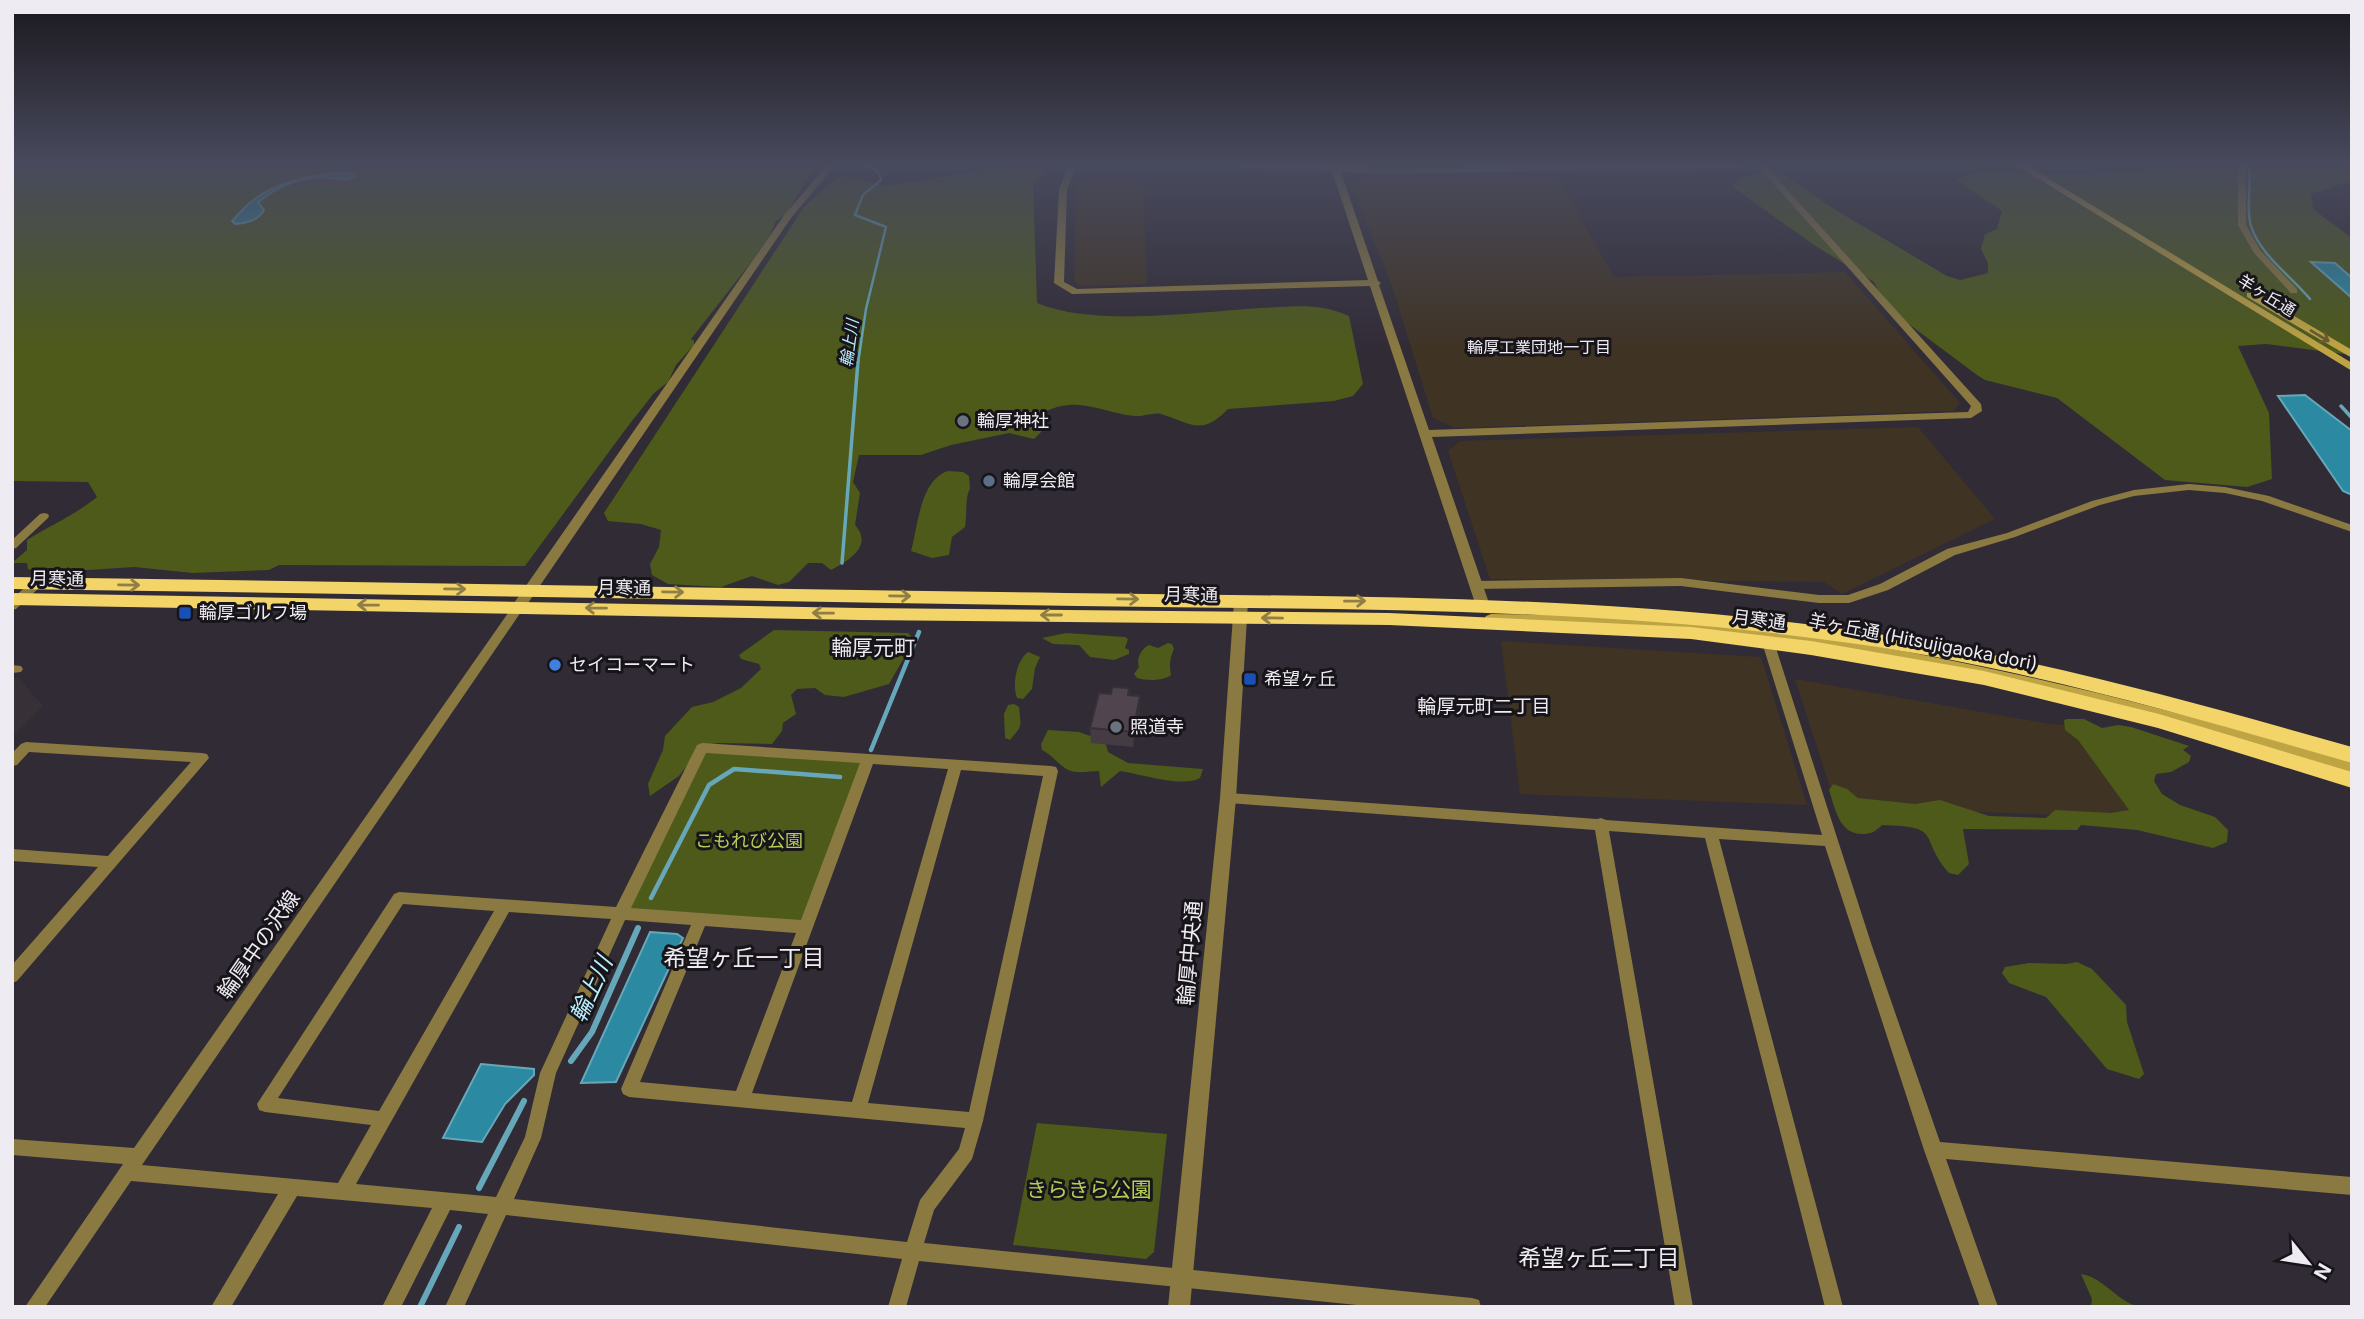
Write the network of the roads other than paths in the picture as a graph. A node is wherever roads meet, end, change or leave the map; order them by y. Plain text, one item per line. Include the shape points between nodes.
1 (780, 227) edge
2 (1061, 227) edge
3 (1356, 227) edge
4 (1816, 227) edge
5 (2121, 227) edge
6 (2140, 227) edge
7 (2243, 227) edge
8 (1376, 283) junction
9 (2294, 291) dead end
10 (2352, 355) edge
11 (2352, 368) edge
12 (1424, 434) junction
13 (44, 516) dead end
14 (2352, 529) edge
15 (12, 546) edge
16 (1476, 585) junction
17 (531, 590) junction
18 (14, 597) edge
19 (519, 606) junction
20 (1483, 606) junction
21 (1241, 610) junction
22 (1765, 633) junction
23 (2156, 699) junction
24 (2352, 748) edge
25 (2352, 755) edge
26 (12, 761) edge
27 (868, 761) junction
28 (956, 766) junction
29 (2352, 768) edge
30 (2352, 780) edge
31 (1228, 798) junction
32 (1601, 823) junction
33 (1710, 831) junction
34 (1832, 841) junction
35 (12, 855) edge
36 (111, 862) junction
37 (505, 906) junction
38 (620, 915) junction
39 (701, 919) junction
40 (804, 927) junction
41 (12, 976) edge
42 (741, 1100) junction
43 (858, 1110) junction
44 (383, 1119) junction
45 (975, 1121) junction
46 (12, 1147) edge
47 (1933, 1150) junction
48 (139, 1157) junction
49 (127, 1172) junction
50 (2352, 1186) edge
51 (292, 1188) junction
52 (342, 1192) junction
53 (444, 1203) junction
54 (501, 1206) junction
55 (911, 1251) junction
56 (1182, 1276) junction
57 (34, 1307) edge
58 (220, 1307) edge
59 (391, 1307) edge
60 (454, 1307) edge
61 (897, 1307) edge
62 (1179, 1307) edge
63 (1472, 1307) edge
64 (1684, 1307) edge
65 (1834, 1307) edge
66 (1989, 1307) edge

1 - 17 street
2 - 8 street via 1059,283 1075,292
3 - 8 street
4 - 12 street via 1977,406 1976,411 1971,415
5 - 11 main road, 羊ヶ丘通
6 -> 10 main road, 羊ヶ丘通
7 - 9 street
8 - 12 street
12 - 16 street
13 - 15 street
14 - 16 street via 2265,498 2189,487 2096,503 1951,552 1884,587 1849,599 1681,582
16 - 20 street
18 -> 17 highway, 月寒通 via 36,584
17 - 19 street
17 -> 21 highway, 月寒通
19 -> 18 highway, 月寒通
21 -> 19 highway, 月寒通 via 861,614
19 - 48 street, 輪厚中の沢線
21 -> 20 highway, 月寒通 via 1384,601
20 - 22 highway, 月寒通
22 -> 21 highway, 月寒通
21 - 31 street, 輪厚中央通
22 - 23 highway, 月寒通 via 1865,638
22 - 29 main road, 羊ヶ丘通 (Hitsujigaoka dori) via 2019,678
22 - 30 highway, 月寒通 via 1997,681 2159,721
22 - 34 street
23 - 24 main road
23 - 25 highway, 月寒通
26 - 36 street via 26,747 202,758
27 - 28 street
27 - 38 street via 702,748
27 - 40 street
28 - 43 street
28 - 45 street via 1051,771
31 - 32 street
31 - 56 street, 輪厚中央通
32 - 33 street
32 - 64 street
33 - 34 street
33 - 65 street
34 - 47 street
35 - 36 street
36 - 41 street
37 - 38 street
37 - 44 street
37 - 44 street via 398,898 265,1104
38 - 39 street
38 - 54 street via 548,1073 533,1138
39 - 40 street
39 - 42 street via 629,1089
40 - 42 street
42 - 43 street
43 - 45 street
44 - 52 street
45 - 55 street via 965,1153 926,1206
46 - 48 street
47 - 50 street
47 - 66 street
48 - 49 street, 輪厚中の沢線
49 - 51 street
49 - 57 street, 輪厚中の沢線
51 - 52 street
51 - 58 street
52 - 53 street
53 - 54 street
53 - 59 street
54 - 55 street
54 - 60 street
55 - 56 street
55 - 61 street
56 - 62 street, 輪厚中央通
56 - 63 street

